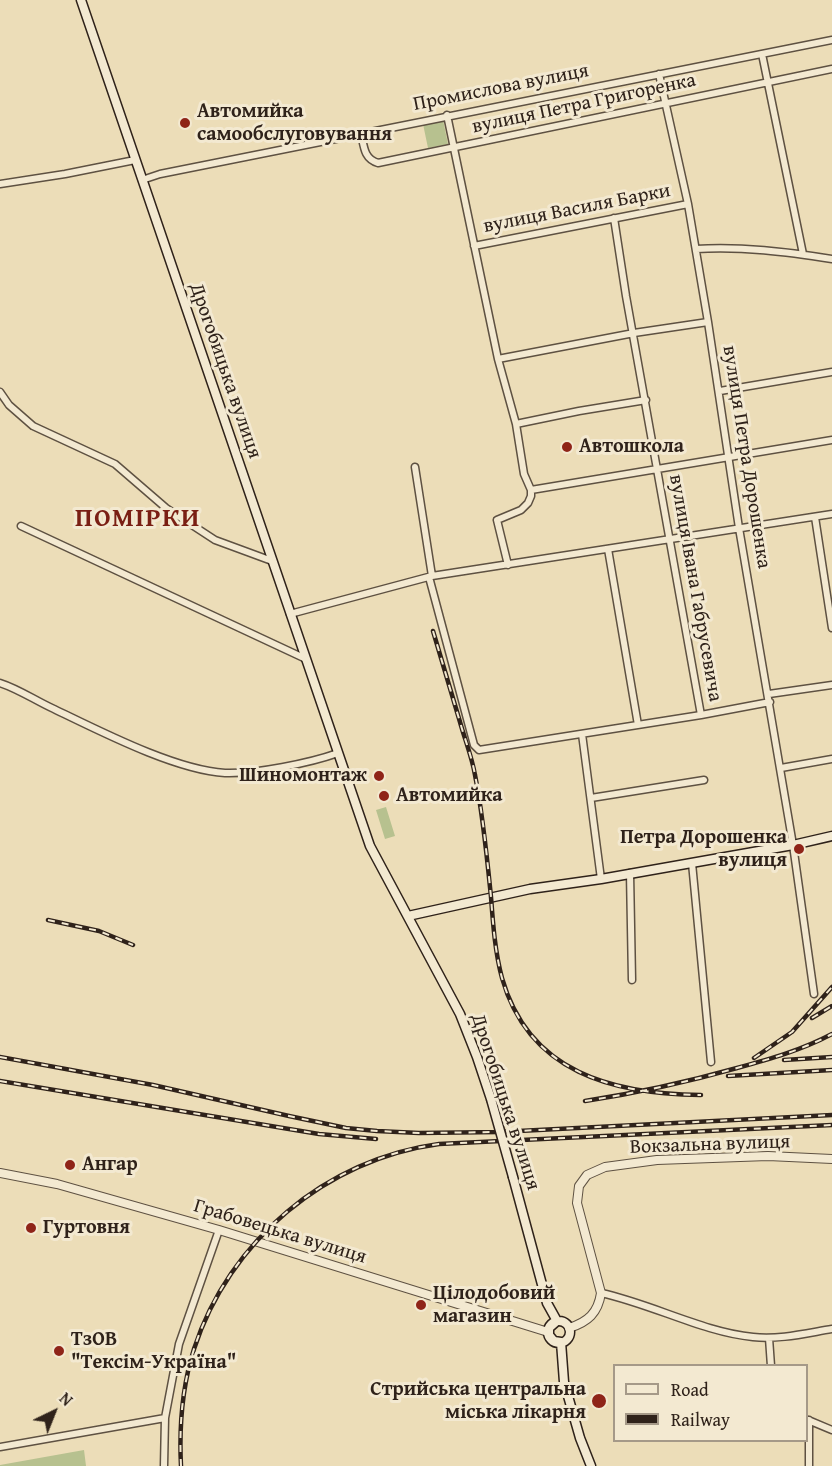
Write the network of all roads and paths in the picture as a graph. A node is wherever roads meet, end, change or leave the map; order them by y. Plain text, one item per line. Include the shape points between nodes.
1 (81, 0) edge
2 (832, 39) edge
3 (762, 54) junction
4 (832, 69) edge
5 (659, 74) junction
6 (767, 82) junction
7 (666, 104) junction
8 (447, 115) junction
9 (361, 133) junction
10 (454, 147) junction
11 (135, 160) junction
12 (142, 180) junction
13 (0, 184) edge
14 (688, 204) junction
15 (614, 218) junction
16 (474, 246) junction
17 (696, 249) junction
18 (803, 254) junction
19 (832, 259) edge
20 (708, 322) junction
21 (634, 333) junction
22 (498, 358) junction
23 (832, 372) edge
24 (720, 391) junction
25 (0, 392) edge
26 (646, 400) junction
27 (516, 424) junction
28 (832, 440) edge
29 (729, 457) junction
30 (415, 467) dead end
31 (657, 470) junction
32 (531, 490) junction
33 (832, 514) edge
34 (815, 516) junction
35 (21, 526) dead end
36 (739, 528) junction
37 (670, 538) junction
38 (608, 549) junction
39 (272, 561) junction
40 (507, 565) junction
41 (431, 576) junction
42 (830, 602) edge
43 (290, 614) junction
44 (832, 628) edge
45 (306, 659) junction
46 (0, 683) edge
47 (832, 685) edge
48 (769, 694) junction
49 (770, 702) junction
50 (701, 715) junction
51 (638, 725) junction
52 (582, 734) junction
53 (338, 753) junction
54 (832, 759) edge
55 (781, 768) junction
56 (704, 780) dead end
57 (591, 798) junction
58 (832, 836) edge
59 (793, 845) junction
60 (692, 863) junction
61 (630, 873) junction
62 (601, 879) junction
63 (408, 916) junction
64 (632, 980) dead end
65 (814, 994) dead end
66 (711, 1062) dead end
67 (832, 1159) edge
68 (0, 1173) edge
69 (219, 1230) junction
70 (601, 1293) junction
71 (557, 1321) junction
72 (569, 1328) junction
73 (832, 1329) edge
74 (548, 1332) junction
75 (769, 1338) junction
76 (561, 1342) junction
77 (771, 1364) edge
78 (165, 1418) junction
79 (808, 1420) edge
80 (832, 1430) edge
81 (0, 1447) edge
82 (164, 1466) edge
83 (591, 1466) edge
84 (809, 1466) edge

1 - 11 main road, Дрогобицька вулиця
2 - 3 street, Промислова вулиця
3 - 5 street, Промислова вулиця
3 - 6 street
4 - 6 street, вулиця Петра Григоренка
5 - 7 street, вулиця Петра Дорошенка
5 - 8 street, Промислова вулиця
6 - 7 street, вулиця Петра Григоренка
6 - 18 street
7 - 10 street, вулиця Петра Григоренка
7 - 14 street, вулиця Петра Дорошенка
8 - 9 street, Промислова вулиця
8 - 10 street
9 - 10 street, вулиця Петра Григоренка via 366,155 378,163
9 - 12 street, Промислова вулиця
10 - 16 street
11 - 12 main road, Дрогобицька вулиця
11 - 13 street
12 - 39 main road, Дрогобицька вулиця
14 - 15 street, вулиця Василя Барки
14 - 17 street, вулиця Петра Дорошенка
15 - 16 street, вулиця Василя Барки
15 - 21 street, вулиця Івана Габрусевича
16 - 22 street
17 - 18 street
17 - 20 street, вулиця Петра Дорошенка
18 - 19 street
20 - 21 street
20 - 24 street, вулиця Петра Дорошенка
21 - 22 street
21 - 26 street, вулиця Івана Габрусевича
22 - 27 street
23 - 24 street
24 - 29 street, вулиця Петра Дорошенка
25 - 39 street via 33,426 115,464 166,508 215,540
26 - 27 street
26 - 31 street, вулиця Івана Габрусевича
27 - 32 street via 524,474
28 - 29 street
29 - 31 street
29 - 36 street, вулиця Петра Дорошенка
30 - 41 street
31 - 32 street
31 - 37 street, вулиця Івана Габрусевича
32 - 40 street via 528,503 521,510 497,520
33 - 34 street
34 - 36 street
34 - 42 street
35 - 45 street
36 - 37 street
36 - 48 street, вулиця Петра Дорошенка
37 - 38 street
37 - 50 street, вулиця Івана Габрусевича
38 - 40 street
38 - 51 street
39 - 43 main road, Дрогобицька вулиця
40 - 41 street
41 - 43 street
41 - 52 street via 476,749 484,751
42 - 44 street
43 - 45 main road, Дрогобицька вулиця
45 - 53 main road, Дрогобицька вулиця
46 - 53 street via 159,756 204,770 248,772
47 - 48 street
48 - 49 street, вулиця Петра Дорошенка
49 - 50 street
49 - 55 street, вулиця Петра Дорошенка
50 - 51 street
51 - 52 street
52 - 57 street
53 - 63 main road, Дрогобицька вулиця via 370,846
54 - 55 street
55 - 59 street, вулиця Петра Дорошенка
56 - 57 street
57 - 62 street
58 - 59 main road
59 - 60 main road
59 - 65 street, вулиця Петра Дорошенка
60 - 61 main road
60 - 66 street
61 - 62 main road
61 - 64 street
62 - 63 main road via 530,889
63 - 71 main road, Дрогобицька вулиця, bridge via 469,1036 491,1099 547,1303
67 - 70 street, Вокзальна вулиця via 768,1156 657,1160 605,1167 587,1175 579,1186 578,1203
68 - 69 street, Грабовецька вулиця via 57,1184
69 - 74 street, Грабовецька вулиця
69 - 78 street via 179,1344
70 - 72 street via 594,1314
70 - 75 street via 739,1335
71 - 72 main road via 565,1322
71 - 74 main road
72 - 76 main road via 568,1339
73 - 75 street
74 - 76 main road via 551,1339
75 - 77 street
76 - 83 main road via 564,1382
78 - 81 street
78 - 82 street
79 - 80 street
79 - 84 street

